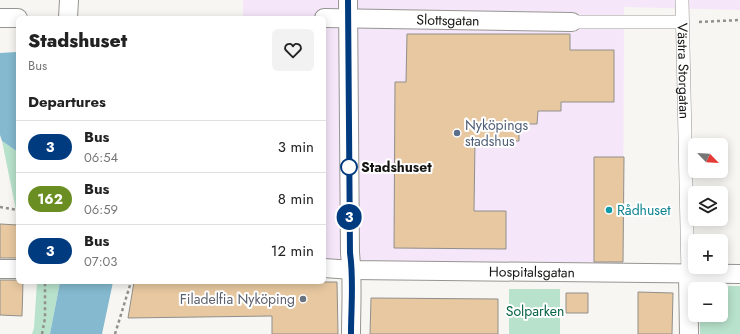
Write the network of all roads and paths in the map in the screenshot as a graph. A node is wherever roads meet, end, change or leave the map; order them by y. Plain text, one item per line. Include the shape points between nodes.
1 (69, 0) edge
2 (348, 0) edge
3 (682, 0) edge
4 (68, 16) edge
5 (0, 18) edge
6 (16, 18) edge
7 (326, 18) edge
8 (349, 18) junction
9 (740, 20) edge
10 (572, 22) joint
11 (682, 22) junction
12 (0, 207) edge
13 (16, 210) edge
14 (0, 268) edge
15 (326, 268) edge
16 (16, 269) edge
17 (352, 270) junction
18 (688, 274) junction
19 (728, 274) edge
20 (740, 274) edge
21 (45, 284) edge
22 (130, 284) edge
23 (42, 334) edge
24 (115, 334) edge
25 (351, 334) edge
26 (689, 334) edge

1 - 4 street
2 - 8 street
3 - 11 street, Västra Storgatan
5 - 6 street
7 - 8 street, Slottsgatan
8 - 10 street, Slottsgatan
8 - 17 street
9 - 11 path
10 - 11 street
11 - 18 street, Västra Storgatan
12 - 13 path
14 - 16 street
15 - 17 street, Hospitalsgatan
17 - 18 street, Hospitalsgatan
17 - 25 street
18 - 26 street, Västra Storgatan
19 - 20 street, Hospitalsgatan
21 - 23 path via 45,318
22 - 24 path

